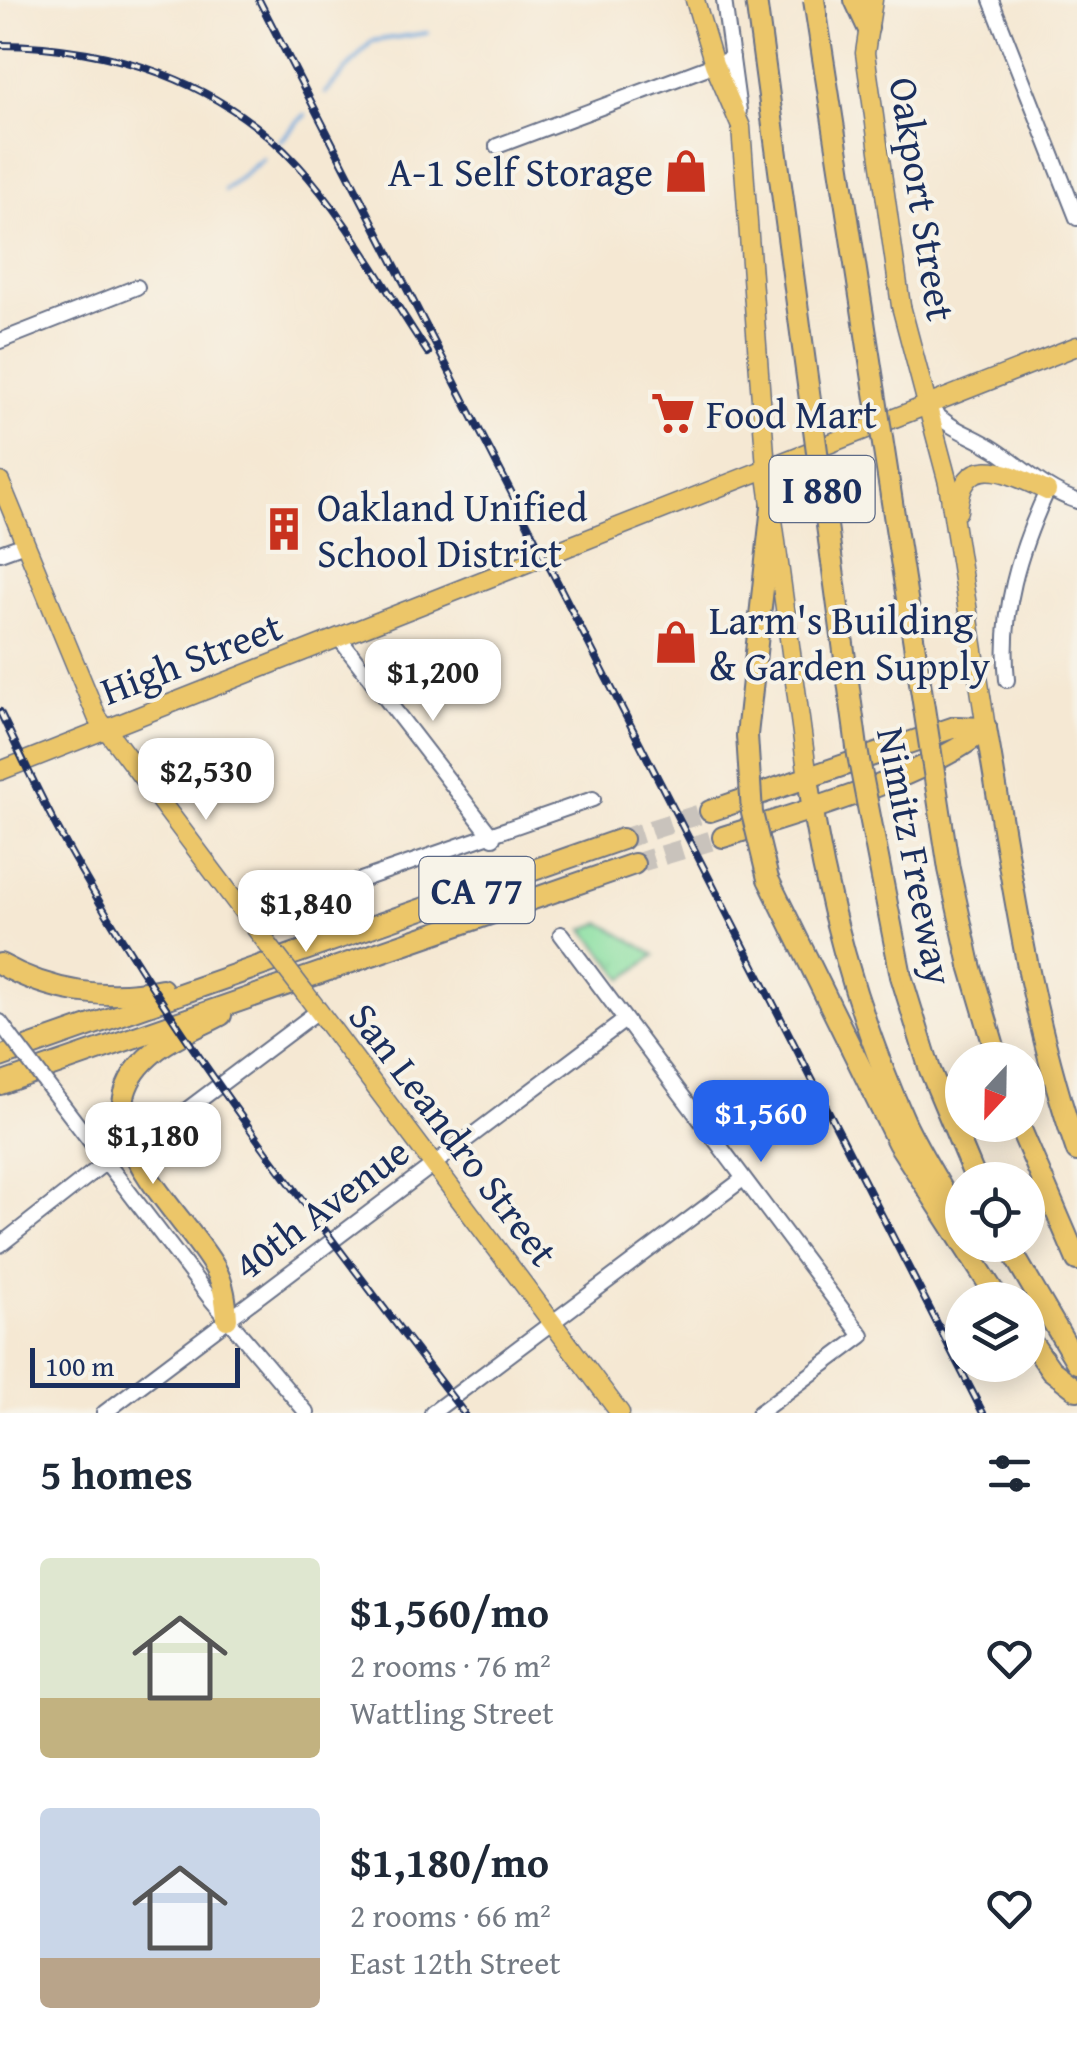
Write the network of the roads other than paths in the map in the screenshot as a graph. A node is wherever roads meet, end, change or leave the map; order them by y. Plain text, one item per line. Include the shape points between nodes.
1 (692, 0) edge
2 (724, 0) edge
3 (756, 0) edge
4 (814, 0) edge
5 (855, 0) edge
6 (873, 0) edge
7 (991, 0) edge
8 (868, 28) junction
9 (723, 61) junction
10 (497, 146) dead end
11 (1077, 218) edge
12 (136, 288) dead end
13 (0, 341) edge
14 (1077, 346) edge
15 (928, 407) junction
16 (766, 468) junction
17 (0, 482) edge
18 (1047, 491) junction
19 (1077, 502) edge
20 (772, 506) junction
21 (956, 536) junction
22 (25, 544) junction
23 (0, 554) edge
24 (339, 638) junction
25 (1007, 680) dead end
26 (105, 728) junction
27 (986, 728) junction
28 (0, 771) edge
29 (808, 778) junction
30 (593, 799) dead end
31 (812, 809) junction
32 (710, 811) tunnel mouth
33 (723, 837) tunnel mouth
34 (492, 838) junction
35 (622, 839) tunnel mouth
36 (634, 864) tunnel mouth
37 (249, 919) junction
38 (561, 934) dead end
39 (332, 940) junction
40 (0, 964) edge
41 (338, 966) junction
42 (318, 1010) junction
43 (625, 1020) junction
44 (4, 1028) edge
45 (993, 1042) edge
46 (0, 1058) edge
47 (0, 1084) edge
48 (164, 1127) dead end
49 (1027, 1142) edge
50 (1077, 1151) edge
51 (106, 1162) junction
52 (968, 1162) edge
53 (433, 1164) junction
54 (744, 1179) junction
55 (945, 1194) edge
56 (0, 1244) edge
57 (1077, 1260) edge
58 (1018, 1262) edge
59 (990, 1282) edge
60 (227, 1320) junction
61 (552, 1322) junction
62 (1045, 1361) edge
63 (1077, 1362) edge
64 (1077, 1390) edge
65 (104, 1413) edge
66 (307, 1413) edge
67 (432, 1413) edge
68 (620, 1413) edge
69 (760, 1413) edge

1 - 9 main road
2 - 9 street
3 - 52 highway, Nimitz Freeway / I 880, bridge via 858,756 901,976
4 - 45 highway, Nimitz Freeway / I 880, bridge via 949,869
5 - 8 highway
6 - 8 main road, Oakport Street
7 - 11 street
8 - 15 main road, Oakport Street via 865,53 900,296
9 - 10 street
9 - 16 main road via 742,126
12 - 13 street
14 - 15 main road, High Street
15 - 16 main road, High Street
15 - 18 street
15 - 21 main road, Oakport Street
16 - 20 main road
16 - 24 main road, High Street
17 - 22 main road, San Leandro Street
18 - 19 street
18 - 21 main road via 1003,471 980,471 961,492
18 - 25 street via 1012,583
20 - 29 main road
20 - 59 highway, bridge via 747,735 752,813 768,879 898,1143
21 - 27 main road, Oakport Street
22 - 23 street
22 - 26 main road, San Leandro Street via 79,682
24 - 26 main road, High Street
24 - 34 street
26 - 28 main road, High Street
26 - 37 main road, San Leandro Street
27 - 29 highway via 955,727
27 - 31 highway via 963,749
27 - 50 highway via 1018,931
29 - 31 highway
29 - 32 highway
30 - 34 street
31 - 33 highway
31 - 55 highway via 830,897 873,1040 906,1124
34 - 37 street
35 - 39 highway, CA 77
36 - 41 highway, CA 77
37 - 42 main road, San Leandro Street, bridge
38 - 43 street
39 - 40 highway via 132,994 65,989
39 - 46 highway, CA 77
41 - 47 highway, CA 77
41 - 60 highway via 170,1042 146,1060 130,1086 124,1115 130,1146 216,1269
42 - 48 street
42 - 53 main road, San Leandro Street
43 - 53 street, 40th Avenue
43 - 54 street
44 - 51 street, bridge
49 - 57 highway
51 - 56 street
51 - 60 street
53 - 60 street, 40th Avenue
53 - 61 main road, San Leandro Street
54 - 61 street
54 - 69 street via 862,1336
58 - 63 highway
60 - 65 street, 40th Avenue
60 - 66 street
61 - 67 street
61 - 68 main road, San Leandro Street
62 - 64 highway

